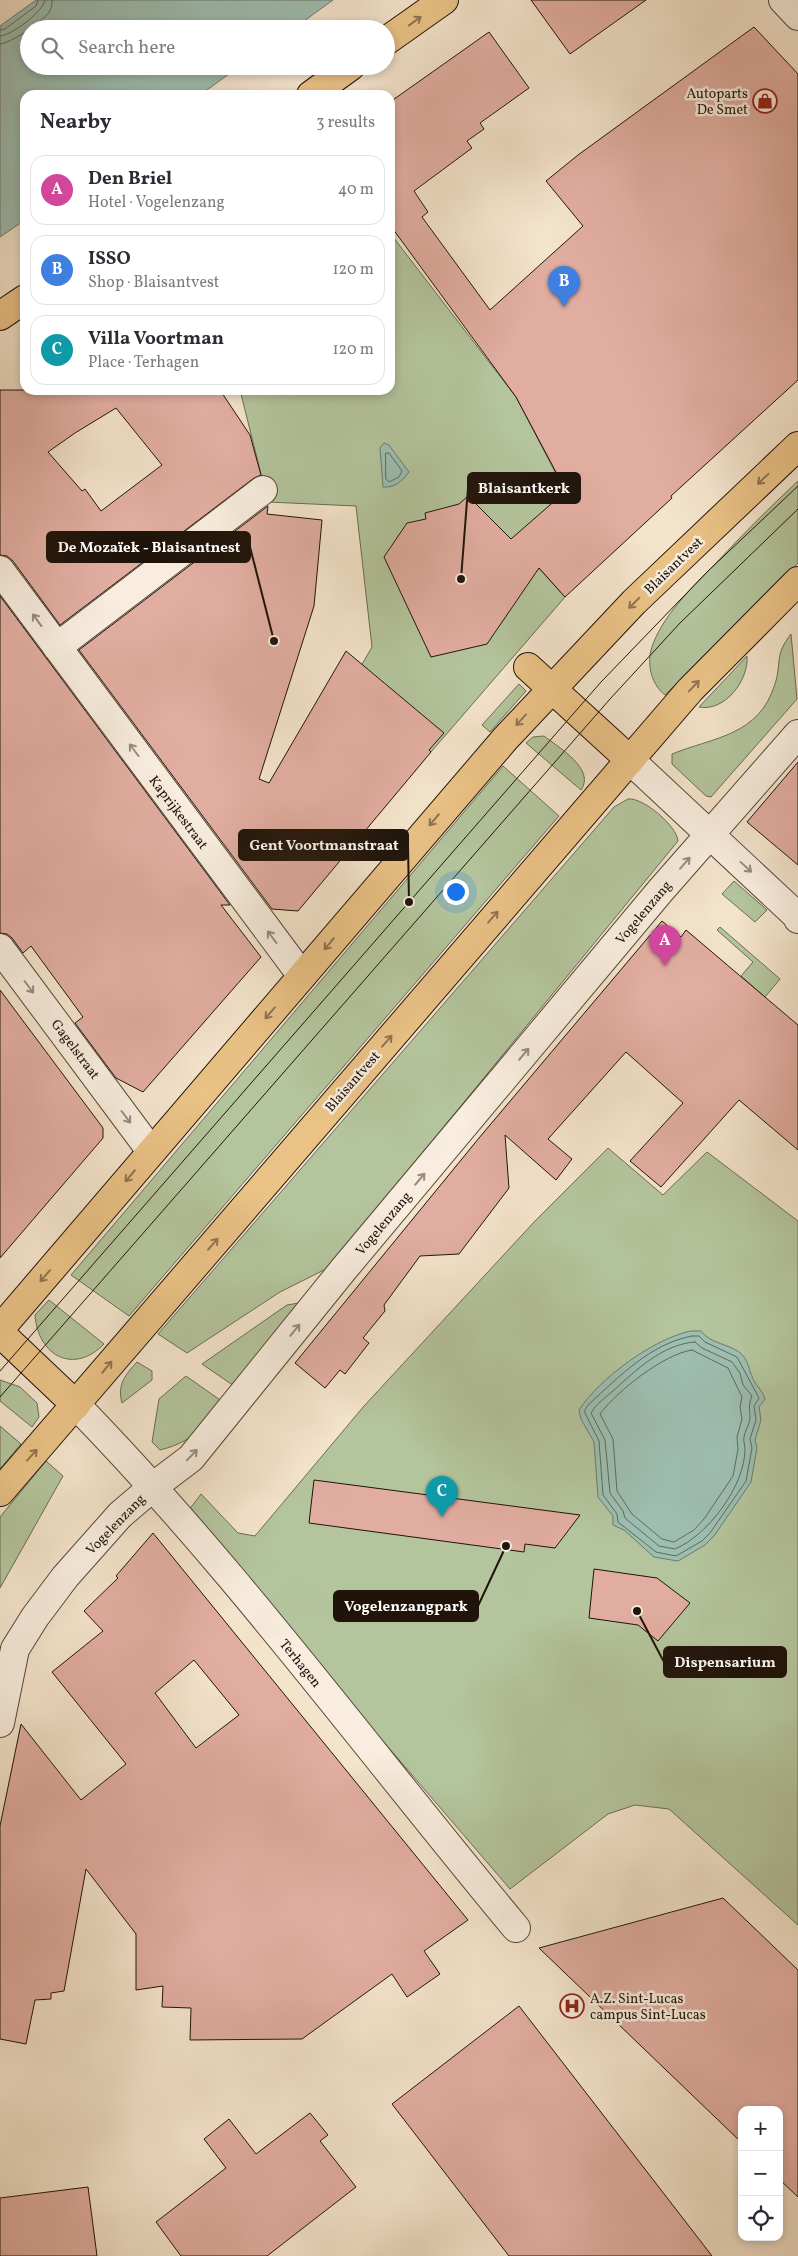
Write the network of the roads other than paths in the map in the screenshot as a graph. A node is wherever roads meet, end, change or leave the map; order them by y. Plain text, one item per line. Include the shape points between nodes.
1 (444, 0) edge
2 (783, 0) edge
3 (798, 16) edge
4 (395, 35) edge
5 (339, 75) edge
6 (318, 90) edge
7 (20, 302) edge
8 (0, 316) edge
9 (798, 446) edge
10 (263, 490) dead end
11 (0, 570) edge
12 (798, 581) edge
13 (57, 647) junction
14 (528, 667) dead end
15 (551, 688) junction
16 (798, 734) edge
17 (630, 760) junction
18 (711, 834) junction
19 (798, 919) edge
20 (0, 948) edge
21 (302, 976) junction
22 (151, 1151) junction
23 (0, 1329) edge
24 (0, 1334) edge
25 (76, 1405) junction
26 (154, 1486) junction
27 (0, 1492) edge
28 (0, 1723) edge
29 (516, 1928) dead end

4 -> 1 main road
2 - 3 street
5 - 6 main road
7 - 8 main road
9 -> 15 main road, Blaisantvest via 681,556
10 - 13 street
13 -> 11 street, Kaprijkestraat
17 -> 12 main road, Blaisantvest via 690,690
21 -> 13 street, Kaprijkestraat
14 - 15 main road
15 - 17 main road
15 -> 21 main road, Blaisantvest
16 - 18 street, Vogelenzang
17 - 18 street
25 -> 17 main road, Blaisantvest
18 -> 19 street
26 -> 18 street, Vogelenzang via 191,1458 343,1270
20 -> 22 street, Gagelstraat
21 -> 22 main road, Blaisantvest
22 -> 23 main road, Blaisantvest
24 - 25 main road
25 - 26 street, Terhagen
27 -> 25 main road, Blaisantvest
26 - 28 street, Vogelenzang via 120,1515 65,1577 35,1617 15,1649
26 - 29 street, Terhagen

